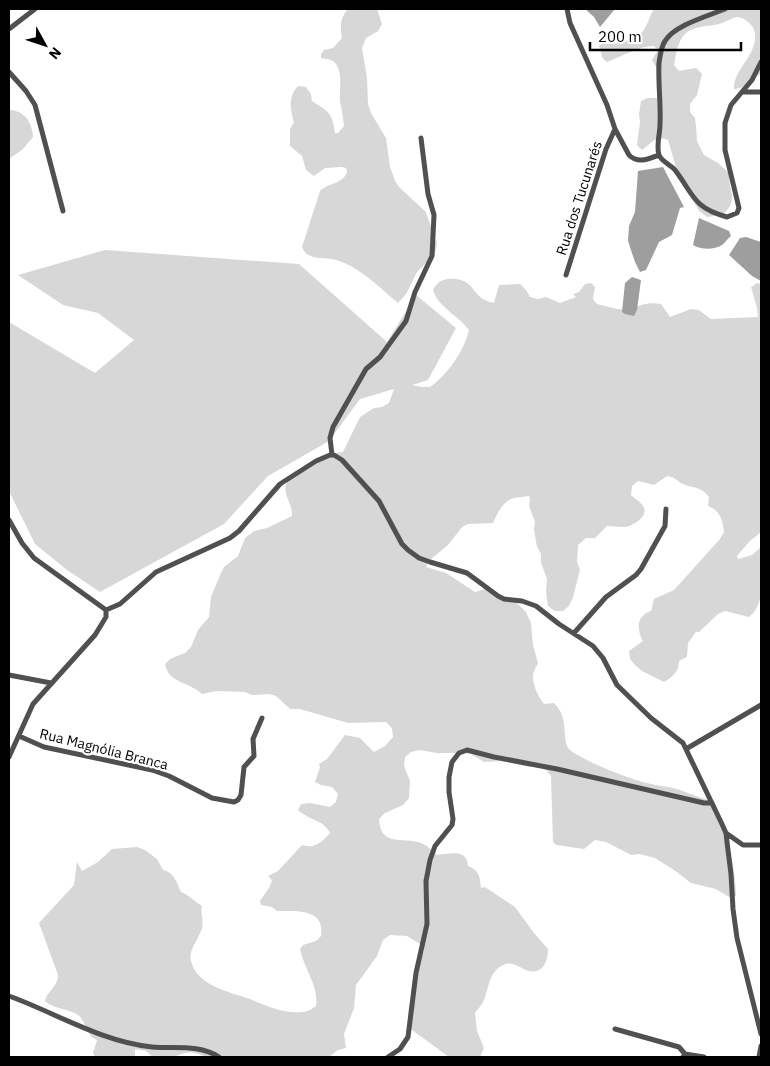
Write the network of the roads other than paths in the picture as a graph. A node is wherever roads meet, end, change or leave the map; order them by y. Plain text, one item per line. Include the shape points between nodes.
1 (35, 9) edge
2 (567, 9) edge
3 (725, 9) edge
4 (9, 29) edge
5 (761, 62) edge
6 (9, 72) edge
7 (744, 92) junction
8 (761, 92) edge
9 (614, 129) junction
10 (421, 138) dead end
11 (659, 155) junction
12 (62, 211) dead end
13 (566, 275) dead end
14 (332, 455) junction
15 (666, 509) dead end
16 (9, 520) edge
17 (106, 610) junction
18 (574, 633) junction
19 (9, 675) edge
20 (51, 683) junction
21 (761, 705) edge
22 (262, 718) dead end
23 (19, 736) junction
24 (686, 748) junction
25 (9, 757) edge
26 (712, 803) junction
27 (726, 833) junction
28 (761, 845) edge
29 (9, 996) edge
30 (615, 1029) dead end
31 (761, 1034) edge
32 (761, 1046) edge
33 (684, 1056) edge
34 (219, 1057) edge
35 (388, 1057) edge
36 (704, 1057) edge
37 (759, 1057) edge

1 - 4 street
2 - 9 street
3 - 11 street via 682,27 664,43 659,62
5 - 7 street
6 - 12 street via 35,104
7 - 8 street
7 - 11 street via 731,105 724,132 725,150 738,201 737,213 727,217 703,208 675,170
9 - 11 street via 632,158 647,160
9 - 13 street, Rua dos Tucunarés
10 - 14 street via 434,215 432,256 406,321 380,357 366,369 333,427 330,438
14 - 17 street via 316,461 280,484 239,531 156,572 120,604
14 - 18 street via 342,460 369,488 408,550 419,558 467,573 504,599 536,606
15 - 18 street via 665,526 641,569 606,598
16 - 17 street via 34,558
17 - 20 street via 106,617 95,635
18 - 24 street via 597,650 614,681 629,698
19 - 20 street
20 - 23 street via 33,704
21 - 24 street
22 - 23 street, Rua Magnólia Branca via 253,739 254,756 244,767 241,795 234,802 212,798 152,770 44,747
23 - 25 street
24 - 26 street
26 - 27 street
26 - 35 street via 467,750 459,753 452,762 449,776 452,824 435,846 426,881 427,924 416,973 408,1037 400,1049
27 - 28 street via 743,846
27 - 31 street via 737,938
29 - 34 street via 131,1044 205,1050
30 - 33 street via 679,1047
32 - 37 street
33 - 36 street

